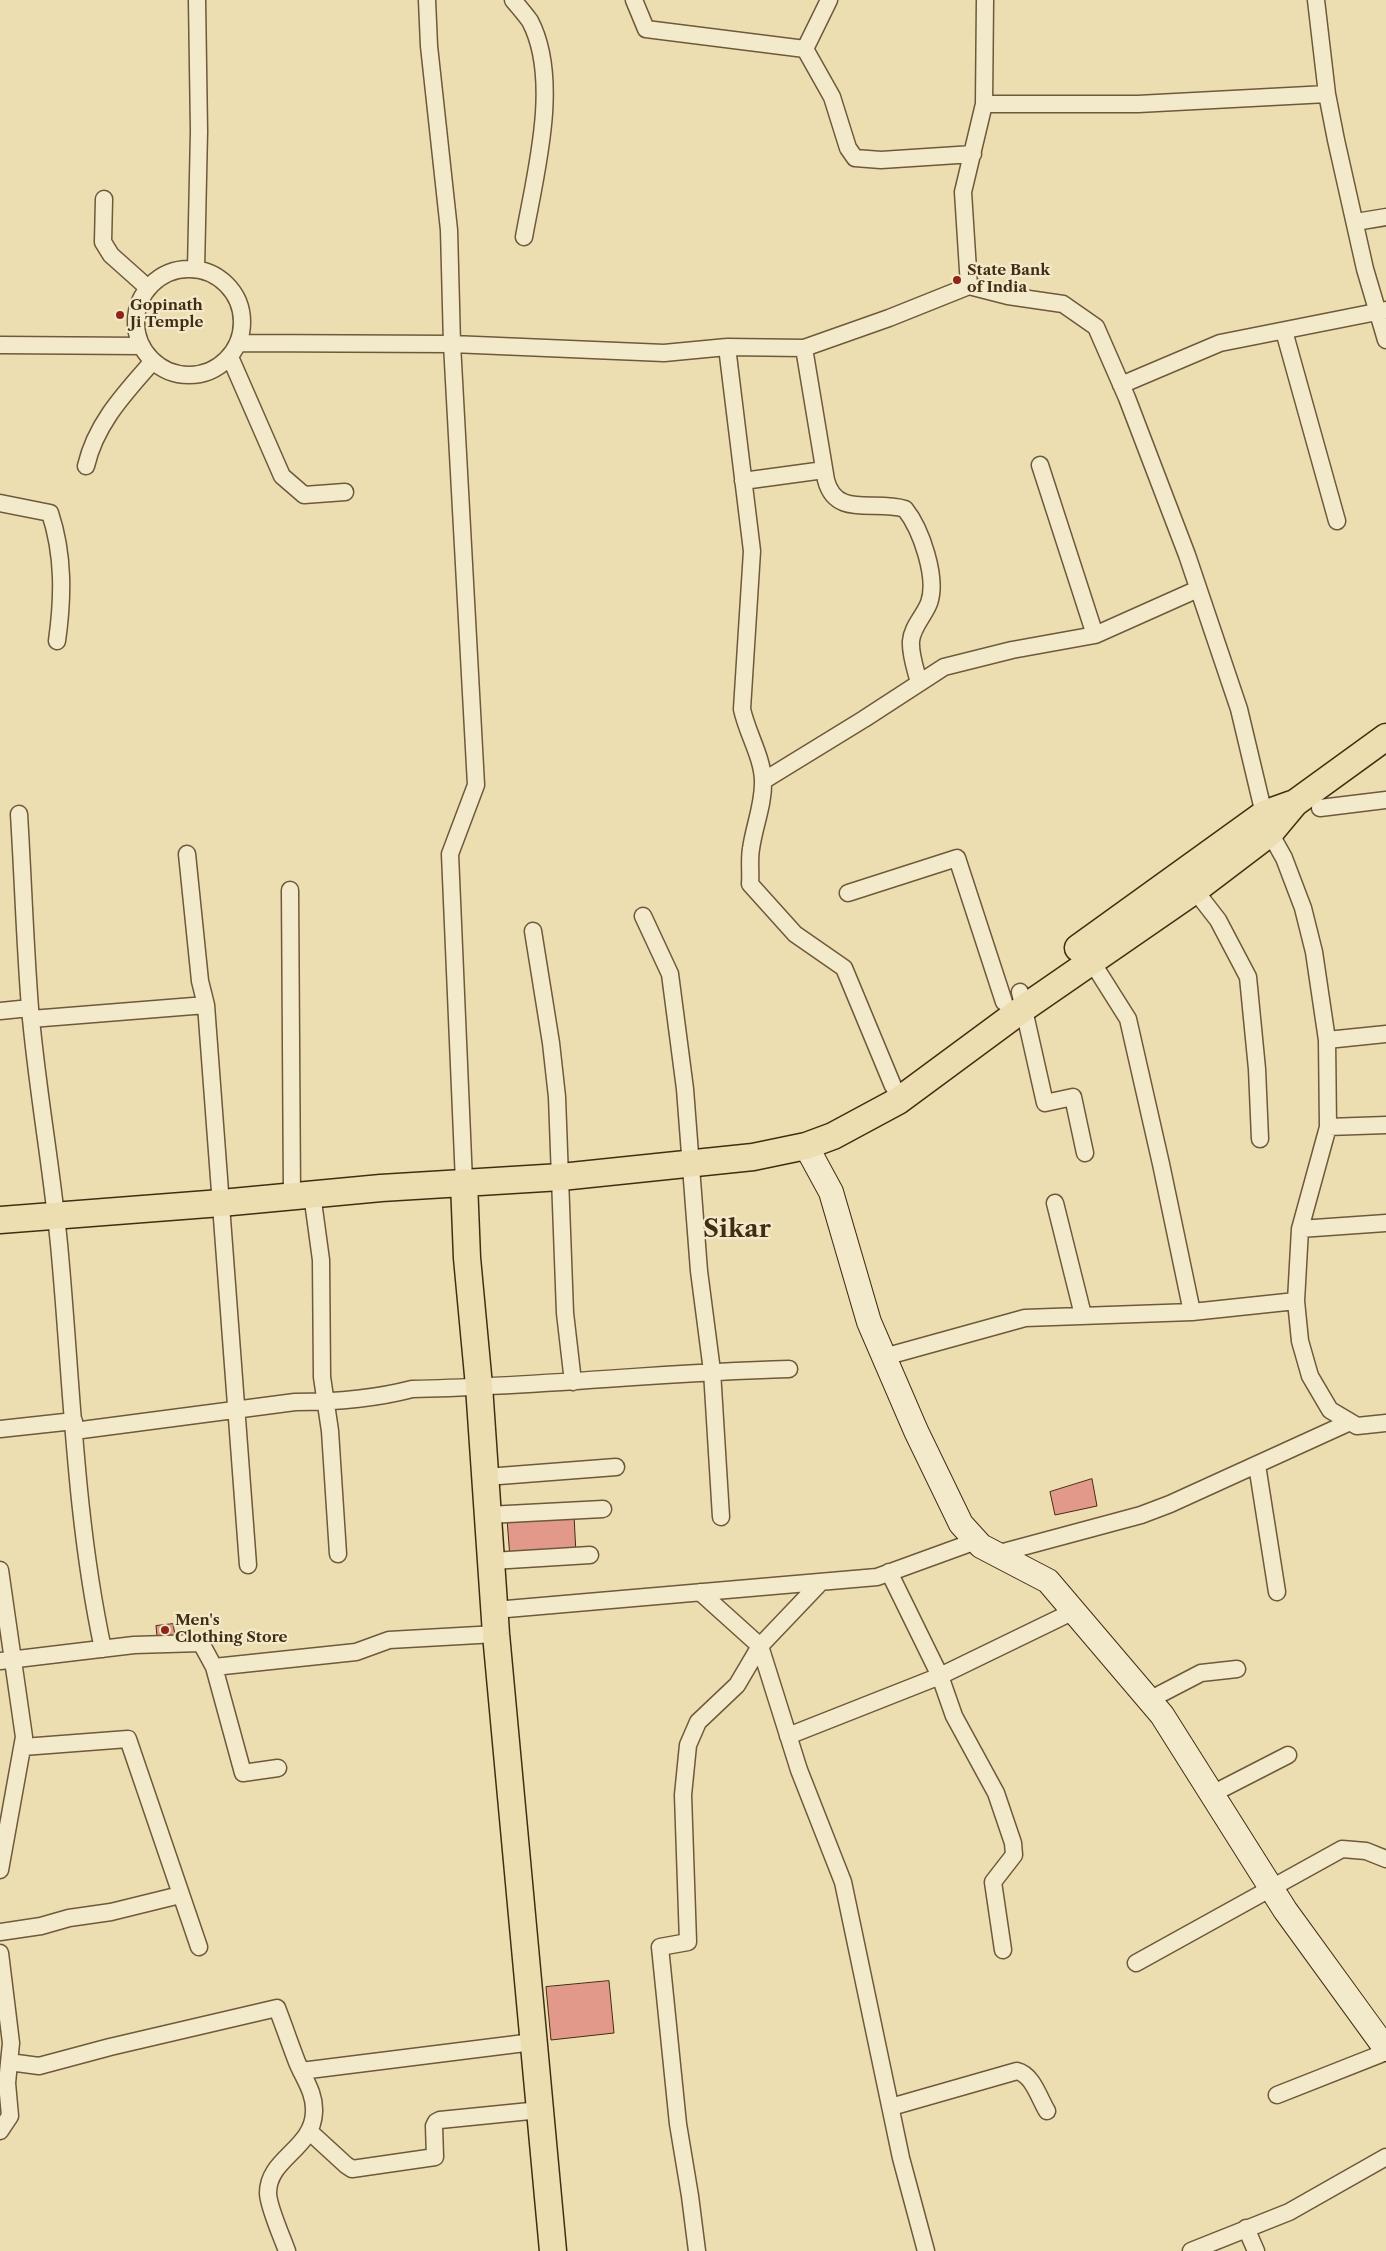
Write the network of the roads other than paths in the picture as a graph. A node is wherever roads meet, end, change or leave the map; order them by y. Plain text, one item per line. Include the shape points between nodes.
1 (197, 0) edge
2 (426, 0) edge
3 (513, 0) edge
4 (634, 0) edge
5 (829, 0) edge
6 (984, 0) edge
7 (1316, 0) edge
8 (805, 49) junction
9 (1327, 94) junction
10 (984, 104) junction
11 (973, 154) junction
12 (104, 199) dead end
13 (1386, 216) edge
14 (1356, 222) junction
15 (524, 237) dead end
16 (196, 269) junction
17 (969, 286) junction
18 (148, 288) junction
19 (1382, 311) edge
20 (1284, 331) junction
21 (1386, 340) edge
22 (239, 343) junction
23 (452, 344) junction
24 (0, 345) edge
25 (142, 346) junction
26 (727, 347) junction
27 (804, 348) junction
28 (230, 357) junction
29 (153, 361) junction
30 (1121, 385) junction
31 (1040, 465) dead end
32 (86, 466) dead end
33 (824, 470) junction
34 (743, 482) junction
35 (344, 492) dead end
36 (0, 503) edge
37 (1338, 521) dead end
38 (1198, 589) junction
39 (1095, 635) junction
40 (58, 641) dead end
41 (919, 683) junction
42 (1386, 737) edge
43 (763, 781) junction
44 (1386, 800) edge
45 (1320, 808) dead end
46 (19, 814) dead end
47 (1267, 824) junction
48 (187, 854) dead end
49 (1188, 882) junction
50 (290, 890) dead end
51 (848, 894) dead end
52 (643, 916) dead end
53 (534, 931) dead end
54 (1086, 953) junction
55 (1016, 1001) junction
56 (206, 1005) junction
57 (0, 1011) edge
58 (30, 1014) junction
59 (1386, 1034) edge
60 (1327, 1040) junction
61 (893, 1086) junction
62 (856, 1122) junction
63 (1386, 1125) edge
64 (1328, 1127) junction
65 (1260, 1139) dead end
66 (806, 1146) junction
67 (1085, 1152) dead end
68 (690, 1162) junction
69 (561, 1177) junction
70 (464, 1182) junction
71 (302, 1195) junction
72 (221, 1203) junction
73 (1054, 1203) dead end
74 (57, 1216) junction
75 (0, 1220) edge
76 (1386, 1223) edge
77 (1300, 1229) junction
78 (1296, 1301) junction
79 (1192, 1312) junction
80 (1083, 1315) junction
81 (884, 1356) junction
82 (789, 1369) dead end
83 (712, 1370) junction
84 (573, 1382) junction
85 (479, 1386) junction
86 (327, 1402) junction
87 (236, 1409) junction
88 (1350, 1422) junction
89 (1386, 1423) edge
90 (74, 1426) junction
91 (0, 1429) edge
92 (1257, 1465) junction
93 (616, 1467) dead end
94 (486, 1477) junction
95 (603, 1509) dead end
96 (488, 1515) junction
97 (721, 1517) dead end
98 (976, 1541) junction
99 (338, 1554) dead end
100 (590, 1554) dead end
101 (996, 1554) junction
102 (492, 1561) junction
103 (248, 1565) dead end
104 (0, 1570) edge
105 (889, 1572) junction
106 (820, 1582) junction
107 (700, 1592) junction
108 (1277, 1592) dead end
109 (1074, 1611) junction
110 (495, 1622) junction
111 (760, 1646) junction
112 (103, 1649) junction
113 (7, 1660) edge
114 (214, 1667) junction
115 (1237, 1669) dead end
116 (940, 1676) junction
117 (1149, 1700) junction
118 (788, 1736) junction
119 (23, 1747) junction
120 (1288, 1755) dead end
121 (278, 1768) dead end
122 (1212, 1794) junction
123 (4, 1826) edge
124 (1386, 1859) edge
125 (0, 1870) edge
126 (1272, 1889) junction
127 (180, 1895) junction
128 (0, 1932) edge
129 (199, 1948) dead end
130 (1003, 1950) dead end
131 (0, 1952) edge
132 (1136, 1963) dead end
133 (1, 1975) edge
134 (534, 2042) junction
135 (1386, 2051) edge
136 (9, 2062) junction
137 (301, 2070) junction
138 (1276, 2095) dead end
139 (890, 2107) junction
140 (540, 2110) junction
141 (1047, 2112) dead end
142 (0, 2131) edge
143 (310, 2132) junction
144 (1386, 2158) edge
145 (1246, 2228) junction
146 (287, 2251) edge
147 (553, 2251) edge
148 (697, 2251) edge
149 (926, 2251) edge
150 (1191, 2251) edge
151 (1256, 2251) edge

1 - 16 street
2 - 23 street via 449,230
3 - 15 street via 535,34 544,81 543,127
4 - 8 street via 646,30
5 - 8 street
6 - 10 street
7 - 9 street
8 - 11 street via 832,97 848,148 855,158 881,160
9 - 10 street via 1138,104
9 - 14 street
10 - 11 street
11 - 17 street via 963,192
12 - 18 street via 104,242 111,255
13 - 14 street
14 - 19 street via 1365,269
16 - 18 street via 176,270 160,276
16 - 22 street via 224,281 235,294 242,309
17 - 27 street
17 - 30 street via 1062,304 1096,327
18 - 25 street via 138,304 135,322
19 - 20 street
19 - 21 street
20 - 30 street via 1220,343
20 - 37 street
22 - 23 street
22 - 28 street
23 - 26 street via 664,352
23 - 70 street via 476,785 450,854
24 - 25 street
25 - 29 street
26 - 27 street
26 - 34 street
27 - 33 street
28 - 29 street via 215,369 198,375 179,374
28 - 35 street via 282,476 304,495
29 - 32 street via 105,419 90,448
30 - 38 street
31 - 39 street
33 - 34 street
33 - 41 street via 828,490 836,501 905,509 914,525 932,581 928,605 911,642
34 - 43 street via 752,551 742,709
36 - 40 street via 50,513 58,538 62,602
38 - 39 street
38 - 47 street via 1239,709
39 - 41 street via 1012,650 944,667
41 - 43 street
42 - 47 main road
43 - 61 street via 751,848 750,884 795,934 844,968
44 - 45 street
46 - 58 street
47 - 49 main road
47 - 60 street via 1303,908 1314,952
48 - 56 street via 200,981
49 - 54 main road
49 - 65 street via 1218,920 1248,977 1258,1069
50 - 71 street
51 - 55 street via 957,858
52 - 68 street via 670,974 685,1089
53 - 69 street via 552,1052
54 - 55 main road
54 - 79 street via 1128,1020
55 - 61 main road
55 - 62 main road via 898,1101
55 - 67 street via 1045,1103 1073,1097
56 - 58 street
56 - 72 street
57 - 58 street
58 - 74 street
59 - 60 street
60 - 64 street
61 - 62 main road
62 - 66 main road via 833,1136
63 - 64 street
64 - 77 street
66 - 68 main road via 753,1157
66 - 81 street via 831,1192 868,1322
68 - 69 main road
68 - 83 street via 699,1271
69 - 70 main road
69 - 84 street via 565,1313
70 - 71 main road
70 - 85 main road via 467,1258
71 - 72 main road
71 - 86 street via 321,1260 322,1377
72 - 74 main road
72 - 87 street
73 - 80 street
74 - 75 main road
74 - 90 street
76 - 77 street
77 - 78 street
78 - 79 street
78 - 88 street via 1300,1341 1310,1376 1330,1410
79 - 80 street
80 - 81 street via 1025,1318
81 - 98 street via 961,1524
82 - 83 street
83 - 84 street
83 - 97 street
84 - 85 street
85 - 86 street via 412,1388 386,1396
85 - 94 main road
86 - 87 street
86 - 99 street
87 - 90 street
87 - 103 street
88 - 89 street via 1357,1426
88 - 92 street
90 - 91 street
90 - 112 street via 79,1500
92 - 101 street via 1141,1515
92 - 108 street
93 - 94 street
94 - 96 main road
95 - 96 street
96 - 102 main road
98 - 101 street
98 - 105 street
100 - 102 street
101 - 109 street via 1048,1581
102 - 110 main road
104 - 113 street
105 - 106 street via 877,1577
105 - 116 street
106 - 107 street
106 - 111 street
107 - 110 street
107 - 111 street
109 - 116 street
109 - 117 street
110 - 114 street via 389,1640 356,1652
110 - 134 main road
111 - 118 street
111 - 148 street via 737,1685 698,1722 688,1745 683,1795 688,1942 660,1947 678,2124
112 - 113 street
112 - 114 street via 201,1643
113 - 119 street via 24,1737
114 - 121 street via 243,1773
115 - 117 street via 1201,1672
116 - 118 street
116 - 130 street via 954,1716 996,1793 1012,1843 1014,1855 993,1882
117 - 122 street
118 - 139 street via 843,1882
119 - 123 street
119 - 127 street via 128,1739
120 - 122 street
122 - 126 street
123 - 125 street
124 - 126 street via 1366,1851 1342,1849
126 - 132 street
126 - 135 street
127 - 128 street via 111,1912
127 - 129 street
131 - 133 street
133 - 136 street via 11,2043
134 - 137 street
134 - 140 main road
135 - 138 street
136 - 137 street via 40,2066 110,2046 277,2008
136 - 142 street via 10,2116
137 - 143 street via 313,2095
139 - 141 street via 1017,2072 1025,2073
139 - 149 street
140 - 143 street via 440,2120 434,2126 436,2157 352,2169
140 - 147 main road
143 - 146 street via 268,2181 268,2195
144 - 145 street via 1289,2212
145 - 150 street
145 - 151 street

